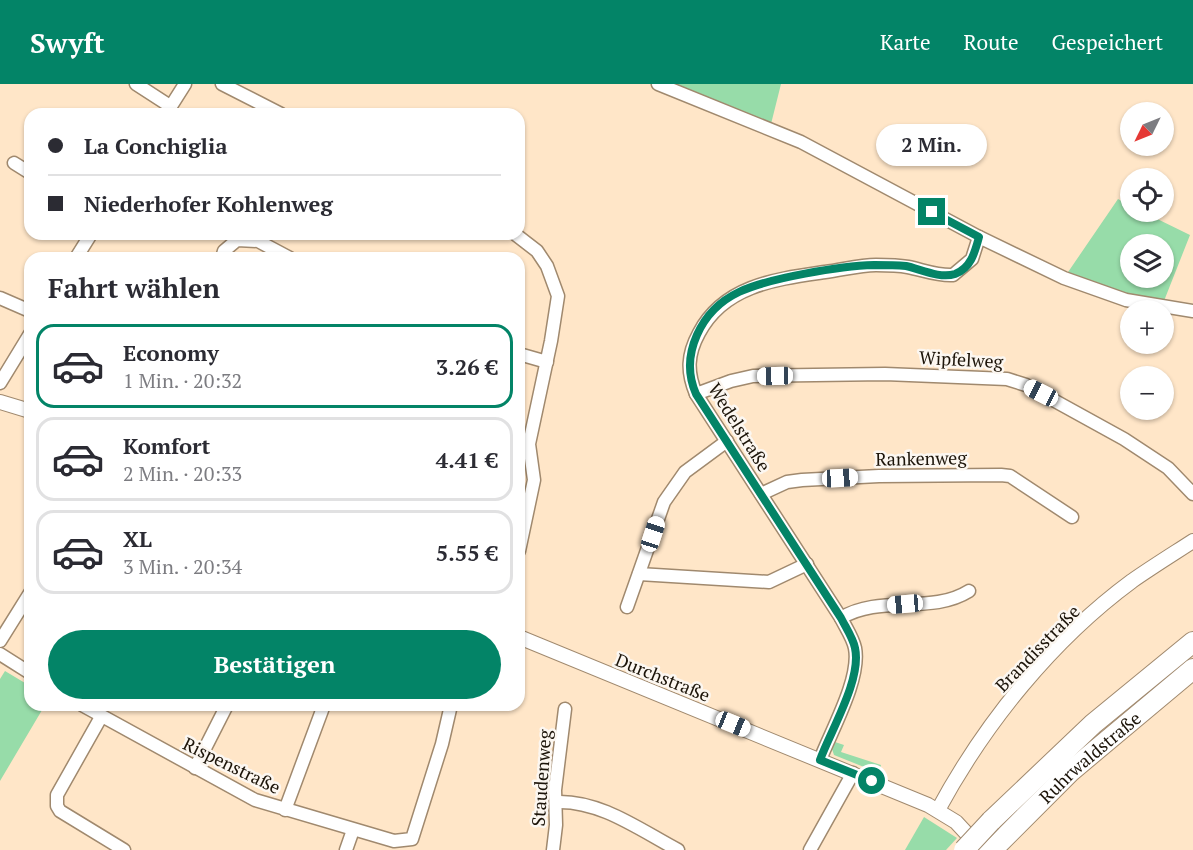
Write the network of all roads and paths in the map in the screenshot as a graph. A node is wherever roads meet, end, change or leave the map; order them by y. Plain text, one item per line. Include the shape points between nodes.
1 (136, 84) edge
2 (185, 84) edge
3 (222, 84) edge
4 (658, 84) edge
5 (166, 108) edge
6 (169, 108) edge
7 (269, 108) edge
8 (14, 163) dead end
9 (24, 169) edge
10 (979, 237) junction
11 (237, 240) edge
12 (237, 240) edge
13 (523, 240) edge
14 (225, 252) edge
15 (279, 252) edge
16 (0, 298) edge
17 (24, 308) edge
18 (1193, 311) edge
19 (24, 344) edge
20 (525, 356) edge
21 (547, 362) junction
22 (0, 382) edge
23 (696, 394) junction
24 (0, 402) edge
25 (24, 409) edge
26 (727, 441) junction
27 (525, 459) edge
28 (533, 461) junction
29 (761, 494) junction
30 (1193, 494) edge
31 (1072, 517) dead end
32 (525, 523) edge
33 (1193, 541) edge
34 (807, 564) junction
35 (639, 574) junction
36 (969, 591) dead end
37 (24, 603) edge
38 (627, 607) dead end
39 (841, 618) junction
40 (525, 639) edge
41 (0, 641) edge
42 (1193, 642) edge
43 (0, 654) edge
44 (24, 669) edge
45 (1193, 669) edge
46 (565, 709) dead end
47 (92, 711) edge
48 (224, 711) edge
49 (322, 711) edge
50 (450, 711) edge
51 (101, 717) junction
52 (820, 760) junction
53 (195, 768) junction
54 (853, 773) junction
55 (556, 802) junction
56 (285, 810) junction
57 (938, 810) junction
58 (353, 830) junction
59 (124, 850) edge
60 (346, 850) edge
61 (553, 850) edge
62 (678, 850) edge
63 (810, 850) edge
64 (964, 850) edge
65 (982, 850) edge
66 (992, 850) edge

1 - 5 street
2 - 6 street
3 - 7 street
4 - 10 street via 801,142
8 - 9 street
10 - 18 street via 1064,278 1126,300
10 - 23 street, Wedelstraße via 972,259 953,274 872,265 772,280 738,292 714,312 693,344 688,363
11 - 14 street
12 - 15 street via 258,241
13 - 21 street via 537,251 558,296
16 - 17 street
19 - 22 street
20 - 21 street
21 - 28 street via 529,444
23 - 26 street, Wedelstraße
23 - 30 street, Wipfelweg via 753,376 885,374 1006,378 1026,385 1132,444 1168,468
24 - 25 street
26 - 29 street, Wedelstraße
26 - 35 street via 685,472 674,486 664,502
27 - 28 street
28 - 32 street via 534,480
29 - 31 street, Rankenweg via 802,480 1001,475
29 - 34 street, Wedelstraße
33 - 57 street, Brandisstraße via 1131,582 1035,671 981,741
34 - 35 street via 770,582
34 - 39 street, Wedelstraße
35 - 38 street
36 - 39 street via 957,599 867,607
37 - 41 street
39 - 52 street, Wedelstraße via 855,646 856,668
40 - 52 street, Durchstraße
42 - 64 highway, bridge via 1093,724
43 - 44 street
45 - 66 highway, Ruhrwaldstraße via 1071,771
46 - 55 street, Staudenweg
47 - 51 street, Rispenstraße
48 - 53 street
49 - 56 street
50 - 58 street, Rispenstraße via 412,839 394,841
51 - 53 street, Rispenstraße
51 - 59 street via 57,795 57,806 60,812
52 - 54 street, Durchstraße
53 - 56 street, Rispenstraße via 241,794
54 - 57 street, Durchstraße
54 - 63 street
55 - 61 street, Staudenweg
55 - 62 street via 581,802 598,808
56 - 58 street, Rispenstraße
57 - 65 street, Durchstraße via 956,822
58 - 60 street

